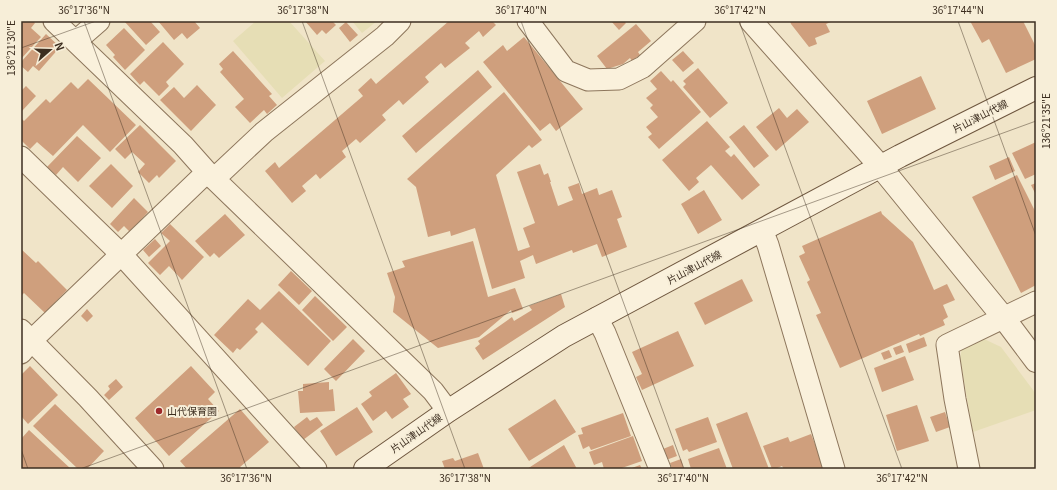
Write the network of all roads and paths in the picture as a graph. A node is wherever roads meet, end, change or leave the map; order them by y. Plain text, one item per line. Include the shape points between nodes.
1 (54, 21) edge
2 (99, 21) edge
3 (400, 21) edge
4 (528, 21) edge
5 (695, 21) edge
6 (751, 21) edge
7 (76, 42) junction
8 (1036, 88) edge
9 (21, 157) edge
10 (880, 166) junction
11 (210, 175) junction
12 (762, 230) junction
13 (121, 254) junction
14 (1036, 302) edge
15 (1003, 317) junction
16 (597, 318) junction
17 (25, 341) edge
18 (1036, 361) edge
19 (448, 411) junction
20 (153, 469) edge
21 (316, 469) edge
22 (365, 469) edge
23 (660, 469) edge
24 (834, 469) edge
25 (969, 469) edge

1 - 7 street
2 - 7 street
3 - 11 street via 385,36
4 - 5 street via 566,71 588,80 620,79 643,67
6 - 10 main road
7 - 11 street via 183,145
8 - 10 main road, 片山津山代線
9 - 13 street
10 - 12 main road, 片山津山代線
10 - 15 main road
11 - 13 street
11 - 19 street via 433,391
12 - 16 main road, 片山津山代線
12 - 24 street
13 - 17 street
13 - 21 street
14 - 15 street
15 - 18 main road
15 - 25 street via 948,345 955,400
16 - 19 main road, 片山津山代線 via 564,336
16 - 23 street
17 - 20 street via 88,398
19 - 22 main road, 片山津山代線

